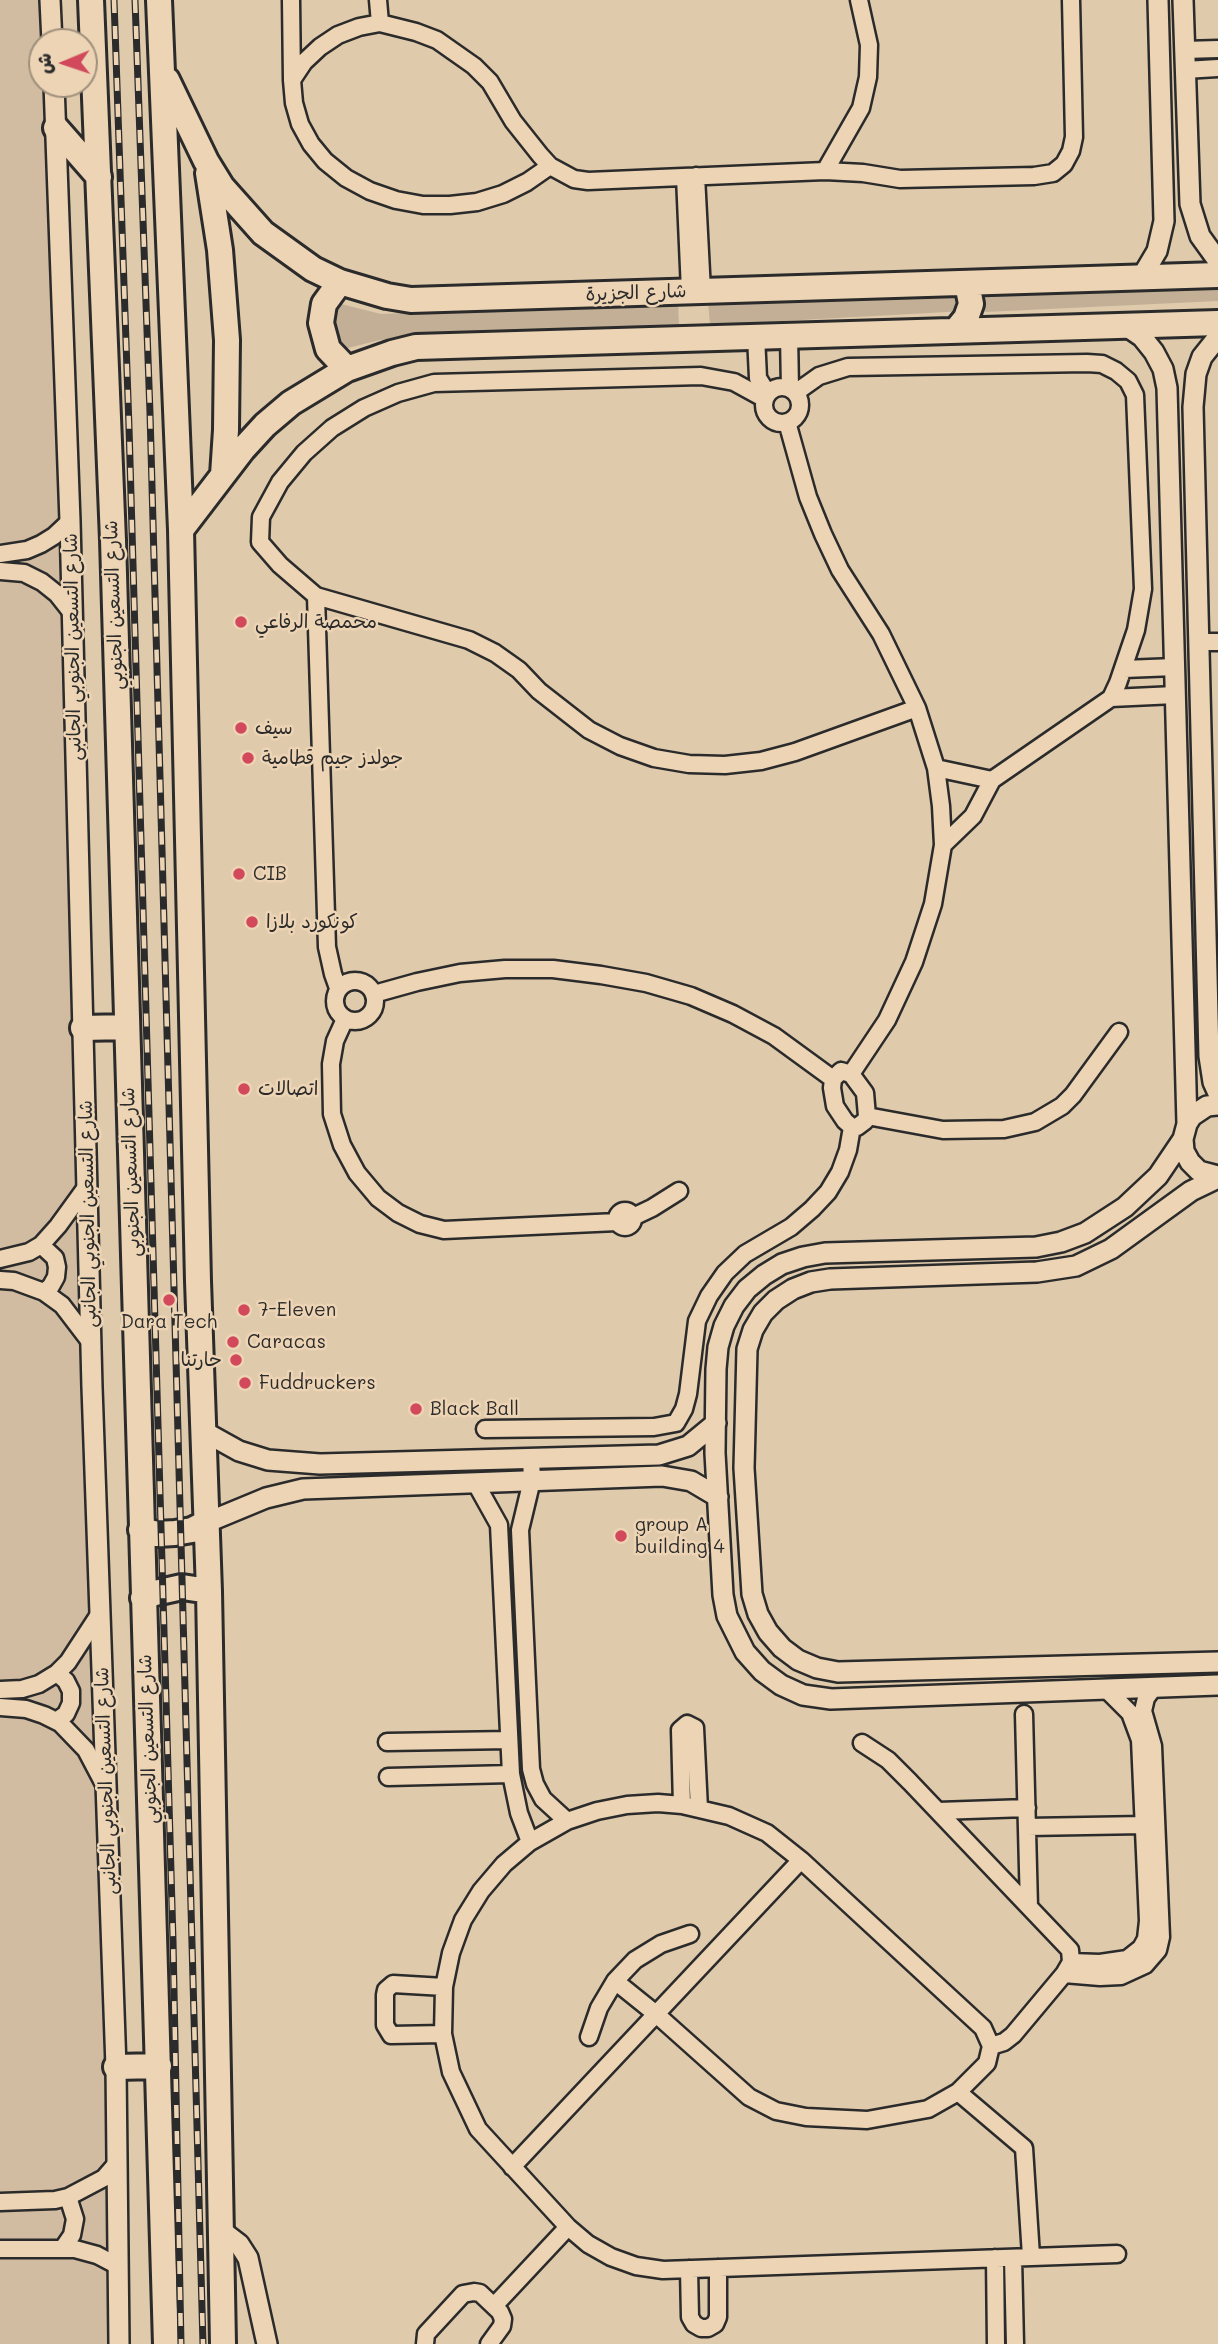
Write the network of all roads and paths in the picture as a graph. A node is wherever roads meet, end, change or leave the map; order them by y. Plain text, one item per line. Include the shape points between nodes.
1 (50, 0) edge
2 (91, 0) edge
3 (159, 0) edge
4 (291, 0) edge
5 (378, 0) edge
6 (859, 0) edge
7 (1071, 0) edge
8 (1158, 0) edge
9 (1183, 0) edge
10 (380, 23) junction
11 (51, 28) edge
12 (1218, 49) edge
13 (1184, 50) junction
14 (1218, 68) edge
15 (1185, 71) junction
16 (162, 72) junction
17 (292, 80) junction
18 (55, 98) edge
19 (56, 128) junction
20 (206, 161) junction
21 (550, 166) junction
22 (825, 171) junction
23 (99, 177) junction
24 (690, 177) junction
25 (1190, 204) junction
26 (1165, 205) junction
27 (1218, 261) edge
28 (1218, 275) edge
29 (1141, 278) junction
30 (340, 282) junction
31 (967, 283) junction
32 (696, 291) junction
33 (1218, 323) edge
34 (1126, 326) junction
35 (957, 329) junction
36 (789, 335) junction
37 (756, 336) junction
38 (1218, 337) edge
39 (347, 369) junction
40 (793, 391) junction
41 (766, 396) junction
42 (1168, 407) junction
43 (1193, 407) junction
44 (786, 422) junction
45 (223, 475) junction
46 (70, 521) junction
47 (181, 530) junction
48 (0, 554) edge
49 (0, 571) edge
50 (316, 596) junction
51 (72, 613) junction
52 (1209, 642) edge
53 (1175, 667) junction
54 (1124, 669) junction
55 (1175, 695) junction
56 (1111, 698) junction
57 (917, 708) junction
58 (936, 768) junction
59 (992, 780) junction
60 (943, 845) junction
61 (338, 988) junction
62 (374, 995) junction
63 (1213, 1005) edge
64 (345, 1018) junction
65 (127, 1027) junction
66 (83, 1028) junction
67 (1119, 1032) dead end
68 (851, 1074) junction
69 (833, 1079) junction
70 (1218, 1093) edge
71 (1218, 1105) edge
72 (867, 1116) junction
73 (852, 1127) junction
74 (1185, 1132) junction
75 (1218, 1177) edge
76 (87, 1186) junction
77 (679, 1191) dead end
78 (41, 1245) junction
79 (0, 1259) edge
80 (0, 1280) edge
81 (44, 1292) junction
82 (91, 1343) junction
83 (745, 1368) junction
84 (716, 1369) junction
85 (716, 1423) junction
86 (485, 1429) dead end
87 (204, 1431) junction
88 (531, 1458) junction
89 (532, 1480) junction
90 (475, 1482) junction
91 (718, 1497) junction
92 (208, 1522) junction
93 (521, 1524) junction
94 (499, 1525) junction
95 (141, 1530) junction
96 (749, 1552) junction
97 (720, 1554) junction
98 (209, 1591) junction
99 (143, 1598) junction
100 (100, 1613) junction
101 (1218, 1662) edge
102 (1030, 1667) junction
103 (57, 1673) junction
104 (527, 1680) junction
105 (506, 1681) junction
106 (1218, 1685) edge
107 (1154, 1687) junction
108 (1105, 1689) junction
109 (0, 1690) edge
110 (1031, 1692) junction
111 (0, 1707) edge
112 (1024, 1714) dead end
113 (1139, 1719) junction
114 (56, 1721) junction
115 (509, 1740) junction
116 (387, 1742) dead end
117 (862, 1743) dead end
118 (511, 1774) junction
119 (388, 1777) dead end
120 (106, 1788) junction
121 (682, 1805) junction
122 (1027, 1808) junction
123 (699, 1809) junction
124 (938, 1811) junction
125 (567, 1821) junction
126 (1144, 1825) junction
127 (1027, 1827) junction
128 (530, 1842) junction
129 (801, 1860) junction
130 (1153, 1886) junction
131 (1029, 1907) junction
132 (690, 1934) dead end
133 (1068, 1968) junction
134 (615, 1980) junction
135 (444, 1987) junction
136 (656, 2014) junction
137 (443, 2034) junction
138 (589, 2036) dead end
139 (991, 2046) junction
140 (159, 2066) junction
141 (116, 2067) junction
142 (958, 2092) junction
143 (117, 2163) junction
144 (512, 2167) junction
145 (68, 2197) junction
146 (0, 2202) edge
147 (568, 2227) junction
148 (222, 2231) junction
149 (63, 2248) junction
150 (0, 2249) edge
151 (1117, 2254) dead end
152 (1031, 2256) junction
153 (995, 2258) junction
154 (1013, 2258) junction
155 (118, 2266) junction
156 (718, 2268) junction
157 (689, 2269) junction
158 (494, 2306) junction
159 (119, 2344) edge
160 (166, 2344) edge
161 (223, 2344) edge
162 (267, 2344) edge
163 (425, 2344) edge
164 (489, 2344) edge
165 (996, 2344) edge
166 (1015, 2344) edge

1 - 11 street
2 - 23 main road, شارع التسعين الجنوبي
3 - 16 main road
4 - 17 street
5 - 10 street
6 - 22 street via 869,45 868,77 861,108
7 - 22 street via 1074,136 1071,151 1053,173 900,179
8 - 26 street
9 - 13 street
10 - 17 street via 329,41 304,62
10 - 21 street via 437,40 474,66
12 - 13 street
13 - 15 street
14 - 15 street
15 - 25 street
16 - 20 main road, شارع الجزيرة
16 - 47 main road
17 - 21 street via 294,103 310,144 346,178 396,200 423,205 477,202 503,194
18 - 19 street, شارع التسعين الجنوبي الجانبى
19 - 23 main road
19 - 46 street, شارع التسعين الجنوبي الجانبى
20 - 30 main road, شارع الجزيرة via 263,233 295,258
20 - 45 main road via 220,250 227,340
21 - 24 street via 588,181
22 - 24 street
23 - 65 main road, شارع التسعين الجنوبي
24 - 32 street
25 - 26 street
25 - 27 street via 1200,236
26 - 29 street via 1162,236
28 - 29 main road, شارع الجزيرة
29 - 31 main road, شارع الجزيرة
30 - 32 main road, شارع الجزيرة via 411,300
30 - 39 main road via 328,296 321,323 328,349
31 - 32 main road, شارع الجزيرة
31 - 35 main road via 971,304
33 - 34 main road
34 - 35 main road
34 - 42 street via 1142,337 1163,369
35 - 36 main road
36 - 37 main road
36 - 40 street
37 - 39 main road via 416,347
37 - 41 street via 758,378
38 - 43 street via 1202,357
39 - 45 main road via 290,403
40 - 41 street via 774,388
40 - 44 street via 800,406
40 - 54 street via 848,366 1087,363 1116,371 1128,381 1137,411 1144,568 1140,610
41 - 44 street via 765,412 774,421
41 - 50 street via 701,376 434,383 363,408 304,453 261,516 260,542
42 - 43 street
42 - 53 street
43 - 52 street
44 - 57 street via 823,534
45 - 47 main road
46 - 48 street via 41,544
46 - 51 street, شارع التسعين الجنوبي الجانبى
47 - 87 main road
49 - 51 street via 24,573 42,582
50 - 57 street via 469,640 519,670 589,730 654,758 713,765 761,761
50 - 61 street via 327,947
51 - 66 street, شارع التسعين الجنوبي الجانبى
52 - 63 street
53 - 54 street
53 - 55 street
54 - 56 street
55 - 56 street
55 - 74 street
56 - 59 street
57 - 58 street
58 - 59 street
58 - 60 street
59 - 60 street via 973,816
60 - 68 street via 933,904 914,962 887,1020
61 - 62 street via 358,980
61 - 64 street via 335,1005
62 - 64 street via 370,1014 358,1021
62 - 69 street via 449,975 505,969 553,969 646,983 733,1014 774,1036
63 - 70 street via 1210,1069
64 - 77 street via 331,1064 332,1114 357,1174 398,1213 444,1230 625,1219
65 - 66 main road
65 - 95 main road, شارع التسعين الجنوبي
66 - 76 street, شارع التسعين الجنوبي الجانبى
67 - 72 street via 1062,1106 1035,1122 1004,1129 943,1130
68 - 69 street via 841,1071
68 - 72 street via 865,1093
69 - 73 street via 835,1106
71 - 74 street via 1199,1110
72 - 73 street via 862,1125
73 - 86 street via 844,1161 828,1192 791,1227 745,1254 709,1296 697,1321 688,1394 676,1423
74 - 75 street via 1184,1151 1190,1162 1199,1171
74 - 84 street via 1158,1176 1125,1207 1085,1233 1061,1242 1035,1247 824,1253 782,1264 747,1289 734,1306 721,1336
75 - 83 street via 1111,1249 1076,1266 1037,1272 830,1279 793,1289 763,1313 753,1330
76 - 78 street
76 - 82 street, شارع التسعين الجنوبي الجانبى
78 - 79 street
78 - 81 street via 55,1258 57,1267 56,1277
80 - 81 street
81 - 82 street via 62,1305
82 - 100 street, شارع التسعين الجنوبي الجانبى
83 - 84 street
83 - 96 street
84 - 85 street
85 - 88 street via 688,1446 659,1455
85 - 91 street
87 - 88 street via 239,1451 293,1463
87 - 92 main road
88 - 89 street
89 - 90 street
89 - 91 street via 676,1477
89 - 93 street
90 - 92 street via 303,1489 266,1498
90 - 94 street
91 - 97 street
92 - 95 main road via 175,1534
92 - 98 main road
93 - 94 street
93 - 104 street
94 - 105 street
95 - 99 main road, شارع التسعين الجنوبي
96 - 97 street
96 - 102 street via 752,1594 768,1632 798,1660 817,1668 838,1672
97 - 110 street via 723,1595 734,1634 754,1662 781,1685 803,1695 831,1699
98 - 99 main road via 182,1587
98 - 148 main road
99 - 140 main road, شارع التسعين الجنوبي
100 - 103 street
100 - 120 street, شارع التسعين الجنوبي الجانبى
101 - 102 street
102 - 110 street
103 - 109 street via 39,1684
103 - 114 street via 71,1691 71,1703
104 - 105 street
104 - 125 street via 535,1784 543,1799
105 - 115 street
106 - 107 street
107 - 108 street
107 - 113 street
108 - 110 street
108 - 113 street
111 - 114 street via 26,1709
112 - 122 street
113 - 126 street
113 - 130 street via 1153,1746
114 - 120 street via 86,1750
115 - 116 street
115 - 118 street
117 - 124 street via 888,1759
118 - 119 street
118 - 128 street
120 - 141 street, شارع التسعين الجنوبي الجانبى
121 - 123 street
121 - 123 street via 680,1730 687,1724 695,1728
121 - 125 street via 627,1805
122 - 124 street
122 - 127 street
123 - 129 street via 767,1833
124 - 131 street
125 - 128 street
126 - 127 street
126 - 130 street
127 - 131 street
128 - 135 street via 503,1864 463,1920
129 - 136 street
129 - 139 street via 983,2028
130 - 133 street via 1146,1939 1137,1952 1117,1962
131 - 133 street via 1070,1950
132 - 134 street via 635,1960
133 - 139 street via 1008,2040
134 - 136 street
134 - 138 street
135 - 137 street
135 - 137 street via 393,1984 386,1990 384,2025 391,2035
136 - 142 street via 749,2097 776,2111 867,2120 928,2109
136 - 144 street
137 - 144 street via 451,2072 466,2107 478,2129
139 - 142 street via 987,2063
140 - 141 main road
140 - 160 main road, شارع التسعين الجنوبي
141 - 143 street, شارع التسعين الجنوبي الجانبى
142 - 152 street via 1024,2148
143 - 145 street via 104,2178
143 - 155 street, شارع التسعين الجنوبي الجانبى
144 - 147 street
145 - 146 street
145 - 149 street via 75,2219
147 - 157 street via 588,2244 624,2261 663,2270
147 - 158 street
148 - 161 main road
148 - 162 street via 248,2258
149 - 150 street
149 - 155 street via 86,2251
151 - 152 street
152 - 154 street
153 - 154 street
153 - 156 street
153 - 165 street
154 - 166 street
155 - 159 street, شارع التسعين الجنوبي الجانبى
156 - 157 street
156 - 157 street via 718,2317 708,2328 694,2324 691,2317
158 - 163 street via 480,2293 463,2294 426,2334
158 - 164 street via 502,2326

